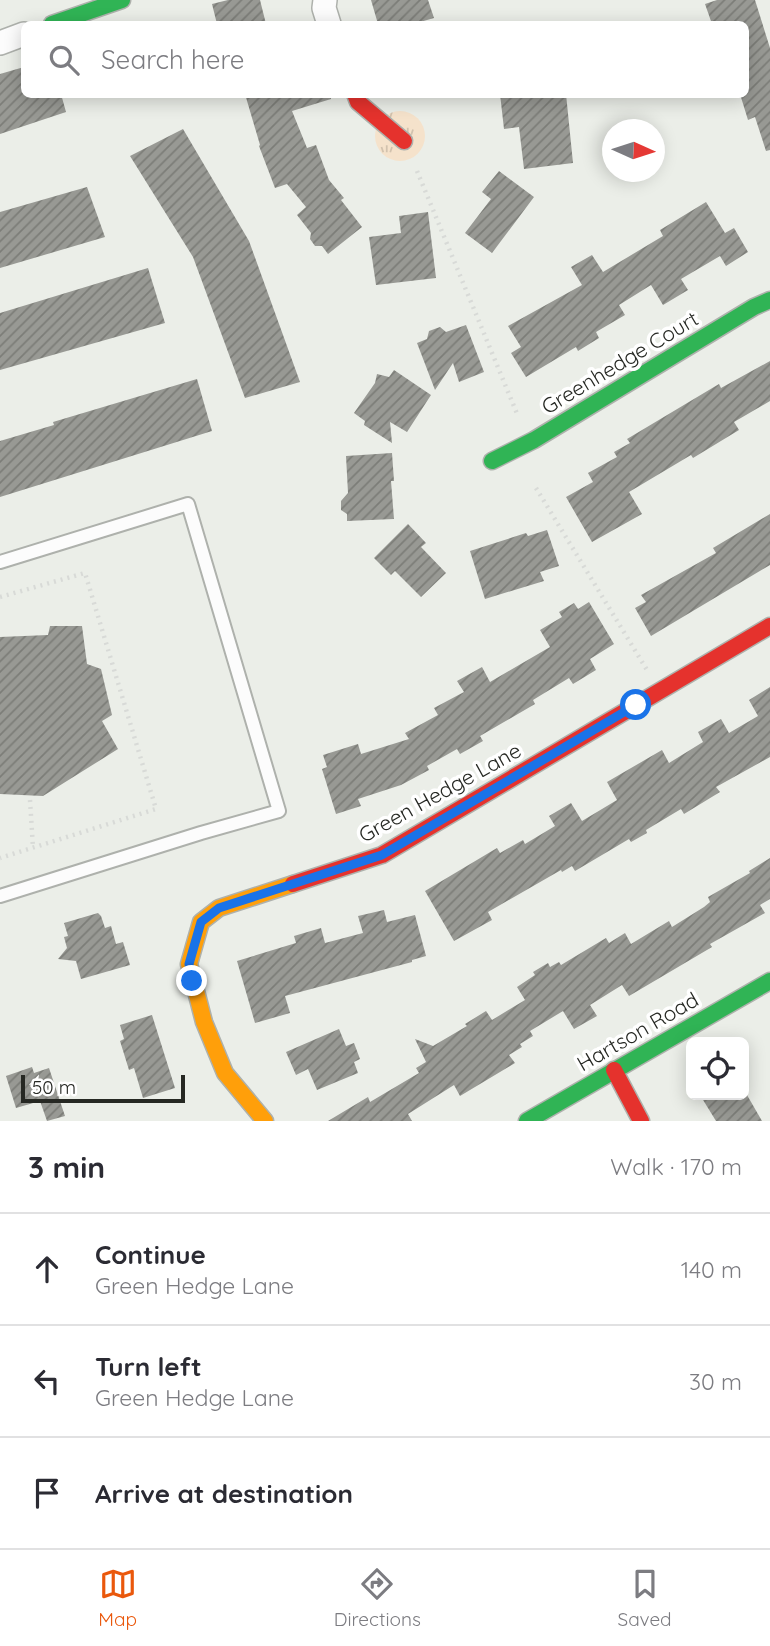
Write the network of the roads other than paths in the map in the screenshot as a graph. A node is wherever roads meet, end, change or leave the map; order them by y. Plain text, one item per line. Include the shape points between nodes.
1 (122, 0) edge
2 (325, 0) edge
3 (61, 21) edge
4 (328, 21) edge
5 (21, 35) edge
6 (0, 43) edge
7 (356, 98) edge
8 (404, 141) dead end
9 (770, 300) edge
10 (492, 461) dead end
11 (0, 562) edge
12 (770, 626) edge
13 (0, 896) edge
14 (770, 981) edge
15 (614, 1070) junction
16 (265, 1121) edge
17 (527, 1121) edge
18 (641, 1121) edge

1 - 3 street
2 - 4 street
5 - 6 street
7 - 8 street
9 - 10 street, Greenhedge Court
11 - 13 lane via 188,504 279,811
12 - 16 street, Green Hedge Lane via 382,855 219,908 201,922 189,964 204,1022 225,1073
14 - 15 street, Hartson Road
15 - 17 street, Hartson Road
15 - 18 street

